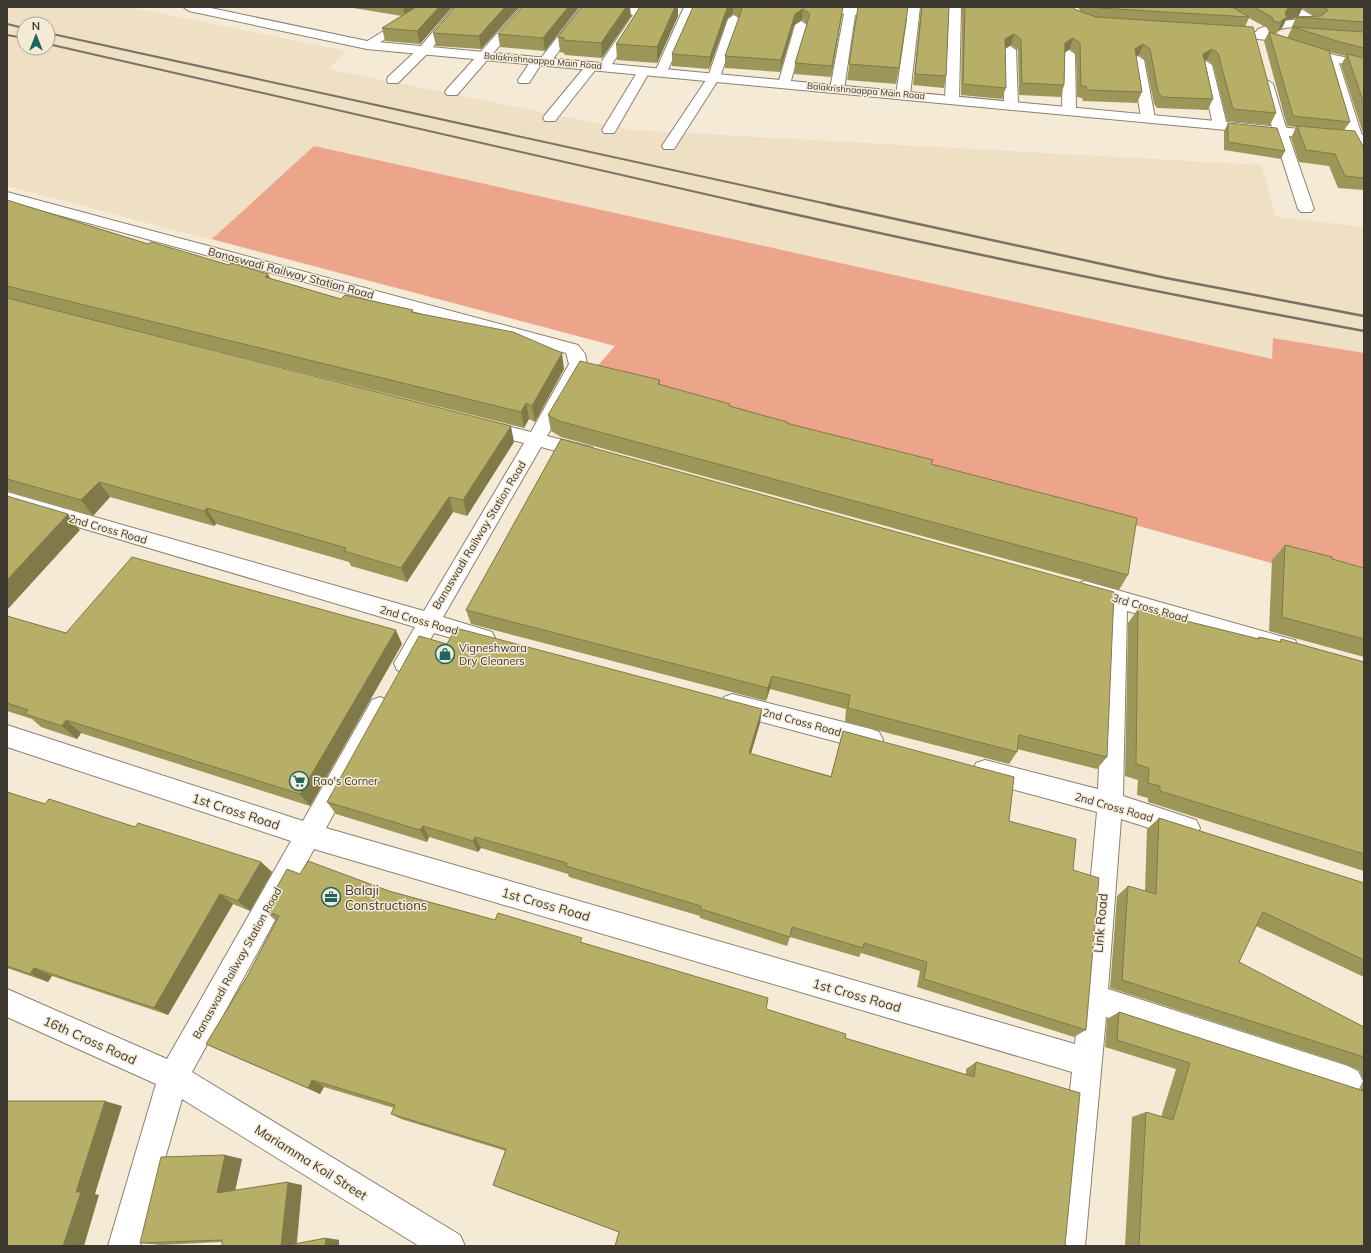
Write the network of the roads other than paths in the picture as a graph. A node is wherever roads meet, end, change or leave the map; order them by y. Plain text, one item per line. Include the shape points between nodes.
1 (189, 7) edge
2 (430, 7) edge
3 (460, 7) edge
4 (526, 7) edge
5 (587, 7) edge
6 (614, 7) edge
7 (688, 7) edge
8 (796, 7) edge
9 (955, 7) edge
10 (1289, 7) edge
11 (680, 8) edge
12 (652, 10) edge
13 (637, 11) junction
14 (850, 11) junction
15 (914, 11) edge
16 (734, 19) dead end
17 (1243, 21) edge
18 (801, 25) edge
19 (1212, 31) edge
20 (1262, 34) junction
21 (1301, 34) edge
22 (367, 45) junction
23 (1258, 49) edge
24 (424, 50) junction
25 (1010, 50) edge
26 (1069, 54) edge
27 (485, 56) junction
28 (1331, 58) junction
29 (1138, 60) edge
30 (541, 61) junction
31 (1206, 65) edge
32 (1364, 65) edge
33 (598, 66) junction
34 (644, 71) junction
35 (661, 72) junction
36 (1264, 72) edge
37 (714, 77) junction
38 (392, 80) dead end
39 (524, 80) dead end
40 (784, 84) junction
41 (837, 89) junction
42 (452, 92) dead end
43 (903, 95) junction
44 (952, 100) junction
45 (1011, 105) junction
46 (1069, 110) junction
47 (550, 118) dead end
48 (1148, 118) junction
49 (1220, 125) junction
50 (609, 130) dead end
51 (1280, 131) junction
52 (1359, 139) edge
53 (668, 146) dead end
54 (1364, 157) edge
55 (7, 196) edge
56 (1306, 209) dead end
57 (467, 422) edge
58 (536, 439) junction
59 (605, 458) edge
60 (7, 499) edge
61 (1064, 584) edge
62 (1117, 599) junction
63 (427, 622) junction
64 (504, 643) edge
65 (1304, 652) edge
66 (711, 698) edge
67 (7, 736) edge
68 (888, 745) edge
69 (964, 765) edge
70 (1110, 804) junction
71 (308, 835) junction
72 (1207, 835) edge
73 (1094, 999) junction
74 (7, 1003) edge
75 (1088, 1062) junction
76 (173, 1077) junction
77 (1348, 1081) dead end
78 (124, 1246) edge
79 (449, 1246) edge
80 (1069, 1246) edge

1 - 22 street, Balakrishnaappa Main Road
2 - 22 street
3 - 24 street
4 - 27 street
5 - 30 street
6 - 13 street
7 - 11 street
7 - 35 street
8 - 14 street
9 - 44 street
10 - 20 street via 1315,21 1282,25
12 - 13 street
13 - 33 street via 639,15
14 - 15 street
14 - 41 street
15 - 43 street
16 - 37 street
17 - 20 street
18 - 40 street
19 - 20 street
20 - 21 street
20 - 23 street
20 - 28 street
22 - 24 street, Balakrishnaappa Main Road
24 - 27 street, Balakrishnaappa Main Road
24 - 38 street
25 - 45 street
26 - 46 street
27 - 30 street, Balakrishnaappa Main Road
27 - 42 street
28 - 32 street
28 - 52 street
29 - 48 street
30 - 33 street, Balakrishnaappa Main Road
30 - 39 street
31 - 49 street
33 - 34 street, Balakrishnaappa Main Road
33 - 47 street
34 - 35 street, Balakrishnaappa Main Road
34 - 50 street
35 - 37 street, Balakrishnaappa Main Road
36 - 51 street
37 - 40 street, Balakrishnaappa Main Road
37 - 53 street
40 - 41 street, Balakrishnaappa Main Road
41 - 43 street, Balakrishnaappa Main Road
43 - 44 street, Balakrishnaappa Main Road
44 - 45 street, Balakrishnaappa Main Road
45 - 46 street, Balakrishnaappa Main Road
46 - 48 street, Balakrishnaappa Main Road
48 - 49 street, Balakrishnaappa Main Road
49 - 51 street, Balakrishnaappa Main Road
51 - 52 street, Balakrishnaappa Main Road
51 - 56 street
52 - 54 street
55 - 58 street, Banaswadi Railway Station Road via 572,349 578,364
57 - 58 street
58 - 59 street
58 - 63 street, Banaswadi Railway Station Road
60 - 63 street, 2nd Cross Road
61 - 62 street, 3rd Cross Road
62 - 65 street, 3rd Cross Road
62 - 70 street, Link Road
63 - 64 street, 2nd Cross Road
63 - 71 street, Banaswadi Railway Station Road
66 - 68 street, 2nd Cross Road
67 - 71 street, 1st Cross Road
69 - 70 street, 2nd Cross Road
70 - 72 street, 2nd Cross Road
70 - 73 street, Link Road
71 - 75 street, 1st Cross Road
71 - 76 street, Banaswadi Railway Station Road
73 - 75 street, Link Road
73 - 77 street
74 - 76 street, 16th Cross Road
75 - 80 street, Link Road
76 - 78 street, Banaswadi Railway Station Road
76 - 79 street, Mariamma Koil Street

